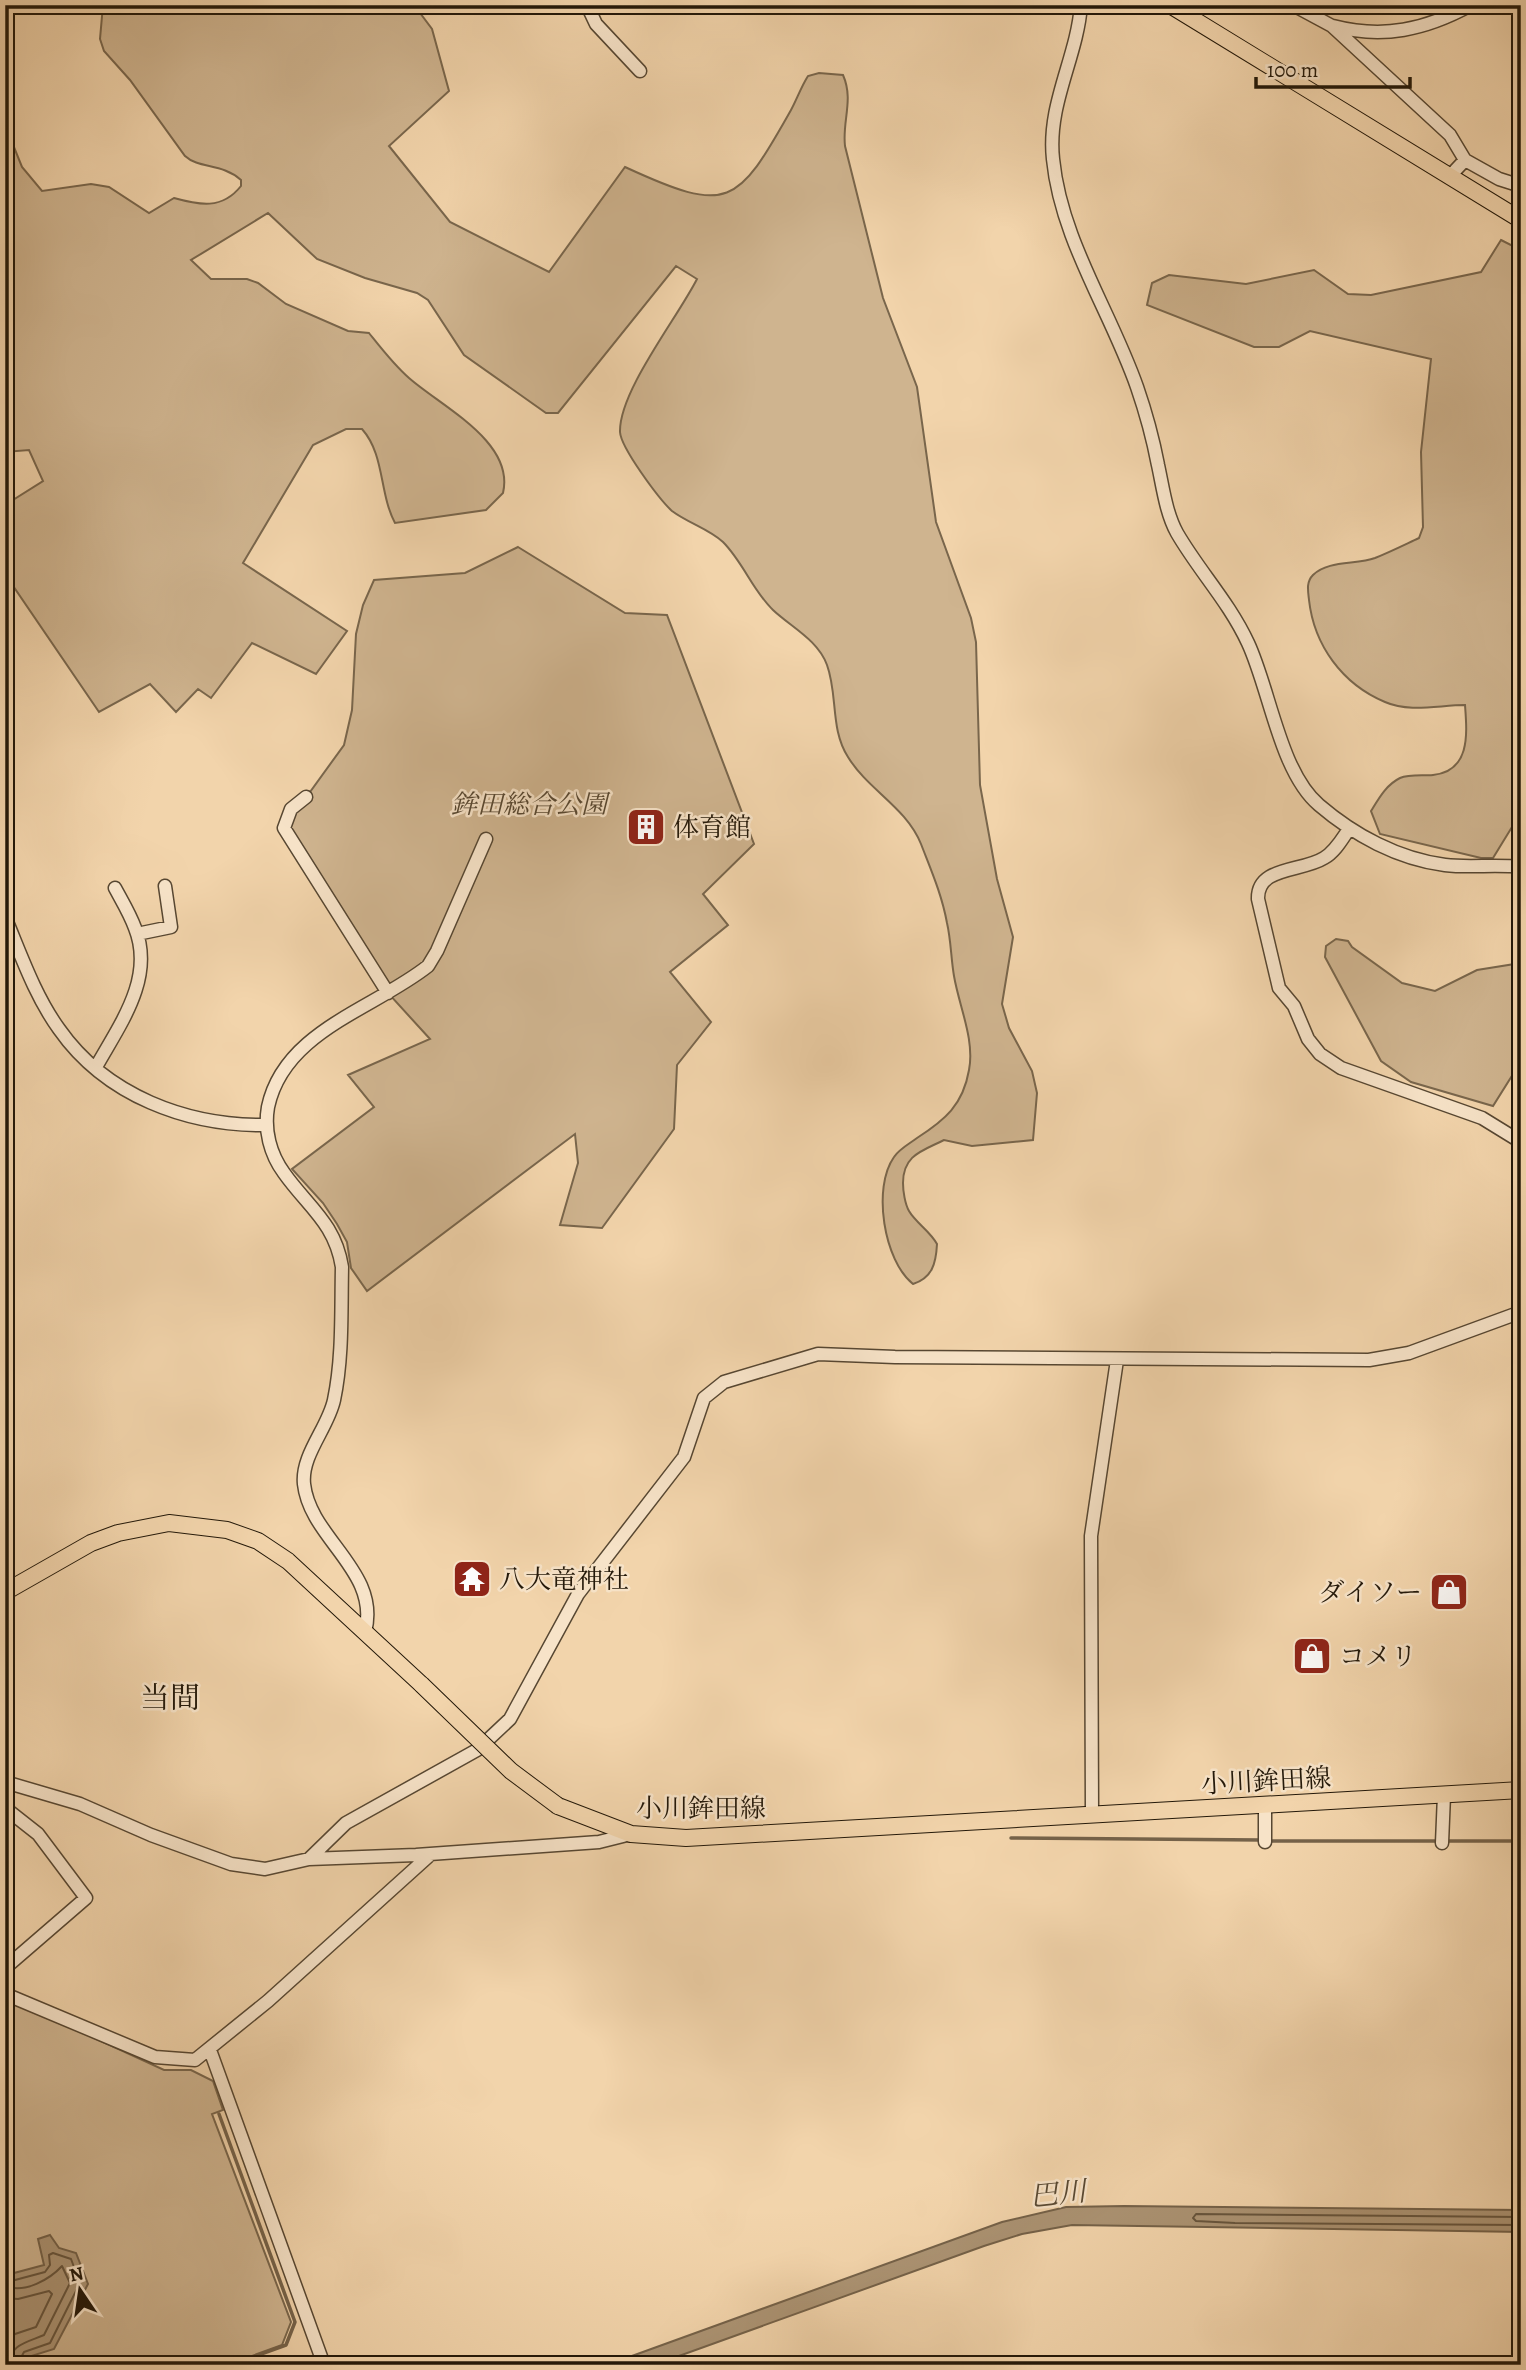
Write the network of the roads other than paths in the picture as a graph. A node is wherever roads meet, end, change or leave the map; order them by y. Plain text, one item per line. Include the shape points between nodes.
1 (587, 5) edge
2 (1081, 5) edge
3 (1171, 5) edge
4 (1293, 5) edge
5 (1471, 5) edge
6 (1332, 26) junction
7 (640, 71) dead end
8 (1465, 160) junction
9 (1450, 176) junction
10 (1521, 186) edge
11 (1521, 220) edge
12 (306, 797) dead end
13 (1349, 829) junction
14 (486, 839) dead end
15 (1521, 867) edge
16 (165, 886) dead end
17 (115, 888) dead end
18 (5, 917) edge
19 (137, 934) junction
20 (388, 993) junction
21 (96, 1067) junction
22 (265, 1125) junction
23 (1521, 1142) edge
24 (1521, 1312) edge
25 (1117, 1360) junction
26 (5, 1592) edge
27 (365, 1632) junction
28 (5, 1782) edge
29 (1521, 1790) edge
30 (1444, 1794) junction
31 (1265, 1806) junction
32 (5, 1808) edge
33 (1092, 1815) junction
34 (631, 1834) junction
35 (1265, 1840) dead end
36 (1442, 1840) dead end
37 (431, 1854) junction
38 (309, 1859) junction
39 (5, 1968) edge
40 (5, 1994) edge
41 (210, 2050) junction
42 (324, 2365) edge

1 - 7 street via 596,24
2 - 13 street via 1078,34 1051,129 1059,201 1137,385 1176,532 1247,640 1300,782
3 - 9 main road
4 - 6 street
5 - 6 street via 1443,20 1389,33
6 - 8 street via 1450,135
8 - 9 street
8 - 10 street
9 - 11 main road
12 - 20 street via 290,809 284,828
13 - 15 street via 1415,860
13 - 23 street via 1327,857 1269,875 1261,884 1258,899 1279,988 1294,1006 1308,1039 1332,1063 1482,1118
14 - 20 street via 438,951 428,966
16 - 19 street via 171,927
17 - 19 street
18 - 21 street via 51,1018 69,1043
19 - 21 street via 138,985
20 - 22 street via 312,1040 287,1064 277,1076
21 - 22 street via 129,1092 181,1115 232,1125
22 - 27 street via 277,1161 333,1232 339,1249 339,1376 330,1418 305,1470 304,1482 313,1513 354,1572 368,1610
24 - 25 street via 1409,1353 1370,1360
25 - 33 street via 1091,1536
25 - 38 street via 818,1354 724,1382 704,1398 684,1457 578,1594 503,1727 477,1750 346,1824
26 - 27 main road, 小川鉾田線 via 91,1543 118,1533 154,1524 198,1524 243,1535 273,1550
27 - 34 main road, 小川鉾田線, bridge via 511,1771 558,1806
28 - 38 street via 80,1804 231,1864 265,1869
29 - 30 main road, 小川鉾田線
30 - 31 main road, 小川鉾田線
30 - 36 street
31 - 33 main road, 小川鉾田線
31 - 35 street
32 - 39 street via 54,1852 86,1898
33 - 34 main road, 小川鉾田線 via 686,1838
34 - 37 street via 599,1842
37 - 38 street
37 - 41 street
40 - 41 street via 156,2057 195,2060
41 - 42 street

